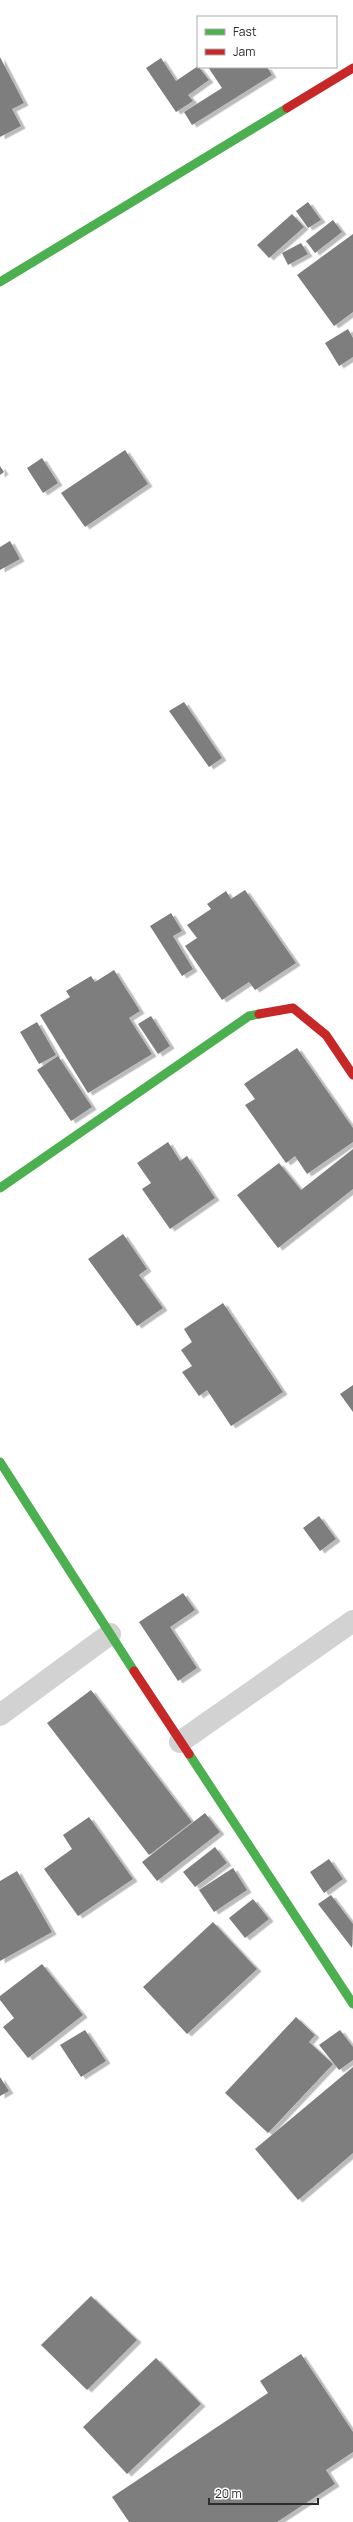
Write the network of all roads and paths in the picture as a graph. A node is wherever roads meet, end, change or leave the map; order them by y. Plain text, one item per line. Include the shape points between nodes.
1 (353, 68) edge
2 (0, 282) edge
3 (353, 1075) edge
4 (0, 1188) edge
5 (0, 1462) edge
6 (353, 1621) edge
7 (110, 1634) junction
8 (0, 1715) edge
9 (180, 1742) junction
10 (353, 2004) edge

1 - 2 street
3 - 4 street via 326,1035 293,1008 249,1016
5 - 7 street
6 - 9 street
7 - 8 street
7 - 9 street
9 - 10 street

